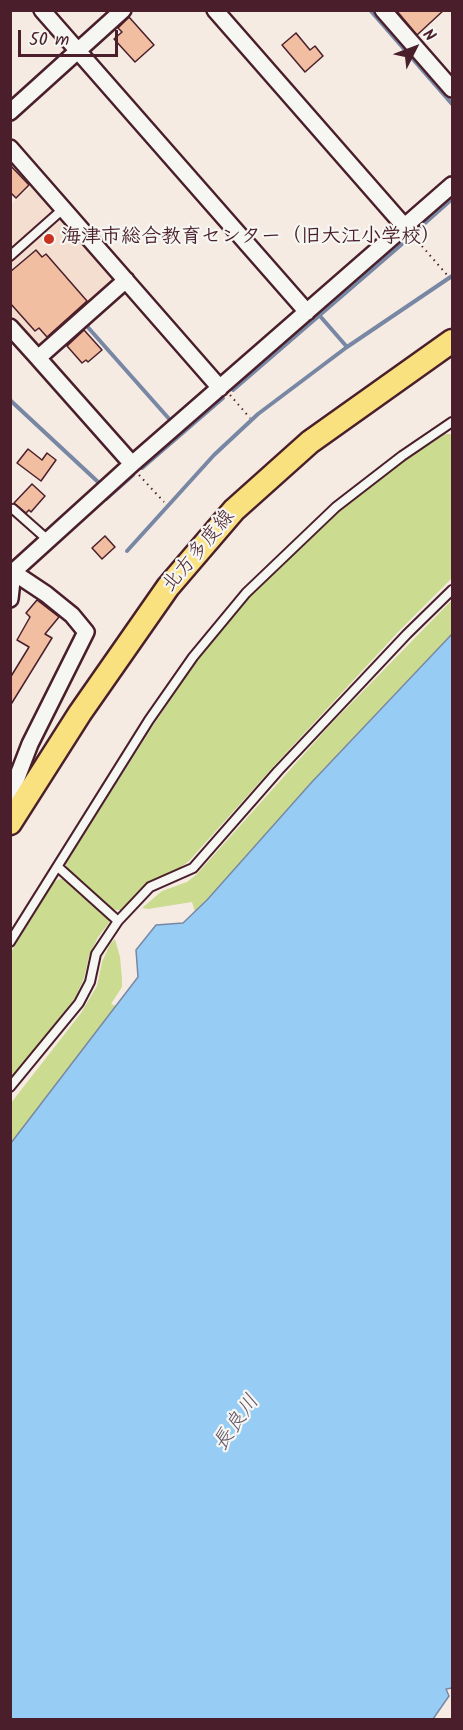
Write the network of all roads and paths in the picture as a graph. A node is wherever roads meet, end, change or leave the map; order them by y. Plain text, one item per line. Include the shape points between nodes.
1 (42, 10) edge
2 (123, 10) edge
3 (215, 10) edge
4 (383, 10) edge
5 (78, 51) junction
6 (453, 89) edge
7 (10, 112) edge
8 (10, 148) edge
9 (453, 185) edge
10 (63, 208) junction
11 (405, 227) junction
12 (10, 256) edge
13 (448, 276) dead end
14 (126, 280) junction
15 (307, 312) junction
16 (10, 327) edge
17 (453, 341) edge
18 (38, 358) junction
19 (221, 387) junction
20 (250, 418) dead end
21 (453, 422) edge
22 (453, 429) edge
23 (441, 430) junction
24 (132, 465) junction
25 (164, 502) dead end
26 (13, 509) dead end
27 (48, 540) junction
28 (12, 571) edge
29 (453, 590) edge
30 (10, 598) edge
31 (10, 796) edge
32 (10, 823) edge
33 (58, 867) junction
34 (118, 921) junction
35 (10, 942) edge
36 (10, 1087) edge

1 - 5 street
2 - 5 street
3 - 11 street
4 - 6 street
5 - 7 street
5 - 15 street
8 - 10 street
9 - 11 street
10 - 12 lane
10 - 14 street
11 - 13 path
11 - 15 street
14 - 18 street
14 - 19 street
15 - 19 street
16 - 18 street
17 - 32 main road, 北方多度線 via 309,442 234,510 168,587 80,713
18 - 24 street
19 - 20 path
19 - 24 street
21 - 23 lane
22 - 23 lane
23 - 33 lane via 336,507 246,593 193,657
24 - 25 path
24 - 27 street
26 - 27 lane
27 - 28 street
28 - 30 street
28 - 31 street via 72,615 86,632 30,744
29 - 34 lane via 278,771 193,868 150,886
33 - 34 lane
33 - 35 lane
34 - 36 lane via 96,954 80,1003

